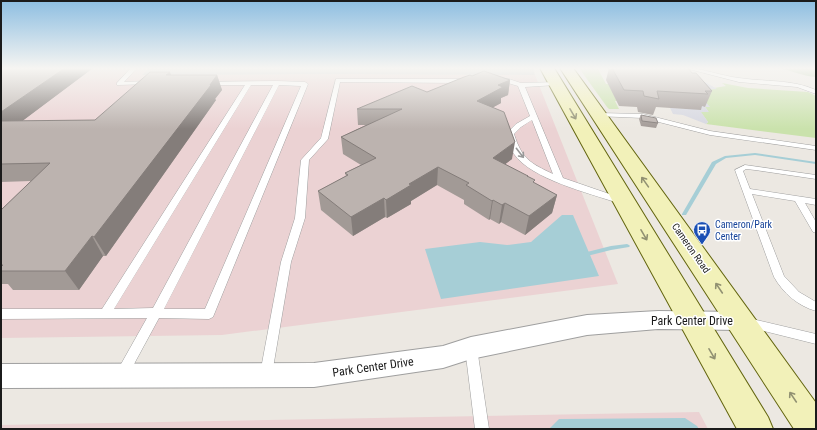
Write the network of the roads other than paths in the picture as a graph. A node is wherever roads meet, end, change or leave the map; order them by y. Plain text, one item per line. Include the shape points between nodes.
1 (246, 88) edge
2 (275, 88) edge
3 (303, 88) edge
4 (336, 88) edge
5 (523, 88) edge
6 (567, 88) edge
7 (572, 88) edge
8 (598, 115) junction
9 (535, 117) junction
10 (698, 122) dead end
11 (692, 130) junction
12 (816, 148) edge
13 (816, 177) edge
14 (560, 181) junction
15 (746, 191) junction
16 (799, 200) junction
17 (624, 202) junction
18 (816, 202) edge
19 (816, 230) edge
20 (816, 307) edge
21 (105, 313) junction
22 (156, 313) junction
23 (1, 314) edge
24 (693, 320) junction
25 (741, 321) junction
26 (816, 339) edge
27 (472, 348) junction
28 (1, 376) edge
29 (120, 376) junction
30 (266, 376) junction
31 (482, 429) edge
32 (756, 429) edge
33 (814, 429) edge

1 - 21 lane
2 - 22 lane
3 - 22 lane via 209,314
4 - 30 lane via 324,139 305,160 300,218 286,262
5 - 9 lane
6 -> 17 main road, Cameron Road
7 - 8 main road, Cameron Road
8 - 11 lane via 648,117
25 -> 8 main road, Cameron Road
9 - 14 lane
9 -> 14 lane via 515,126 510,134 513,144 523,158
10 - 11 lane
11 - 12 lane
13 - 15 lane via 745,167 739,170
14 - 17 lane
15 - 16 lane
15 - 20 lane via 779,277 786,288 799,299
16 - 18 lane
16 - 19 lane
17 -> 24 main road, Cameron Road
21 - 22 lane
21 - 23 lane
22 - 29 lane
24 - 25 street, Park Center Drive
24 - 27 street, Park Center Drive via 587,325
24 -> 32 main road, Cameron Road
25 - 26 lane
33 -> 25 main road, Cameron Road
27 - 30 street, Park Center Drive via 443,357 321,374
27 - 31 lane
28 - 29 street, Park Center Drive
29 - 30 street, Park Center Drive

